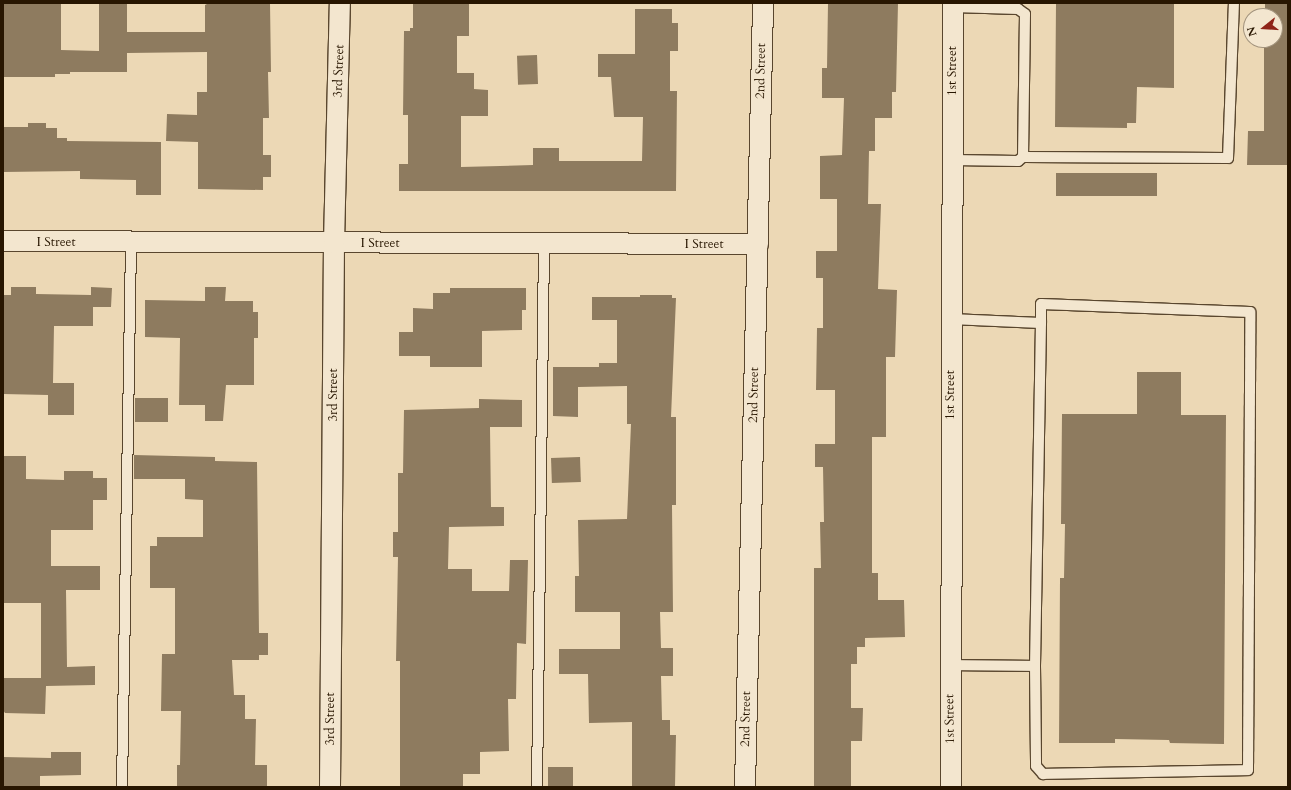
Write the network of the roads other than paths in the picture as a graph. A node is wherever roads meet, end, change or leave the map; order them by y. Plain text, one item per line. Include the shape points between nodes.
1 (340, 3) edge
2 (763, 3) edge
3 (1234, 3) edge
4 (953, 5) edge
5 (1023, 157) junction
6 (952, 160) junction
7 (3, 241) edge
8 (130, 242) junction
9 (334, 243) junction
10 (544, 243) junction
11 (758, 244) junction
12 (950, 319) junction
13 (1041, 323) junction
14 (949, 665) junction
15 (1035, 666) junction
16 (122, 787) edge
17 (330, 787) edge
18 (537, 787) edge
19 (745, 787) edge
20 (951, 787) edge

1 - 9 street, 3rd Street
2 - 11 street, 2nd Street
3 - 5 lane via 1228,158
4 - 5 lane via 1018,9 1025,14
4 - 6 street, 1st Street
5 - 6 lane via 1018,161
6 - 12 street, 1st Street
7 - 8 street, I Street
8 - 9 street, I Street
8 - 16 lane
9 - 10 street, I Street
9 - 17 street, 3rd Street
10 - 11 street, I Street
10 - 18 lane
11 - 19 street, 2nd Street
12 - 13 lane
12 - 14 street, 1st Street
13 - 15 lane
13 - 15 lane via 1041,304 1250,312 1248,770 1043,774 1036,766
14 - 15 lane
14 - 20 street, 1st Street

